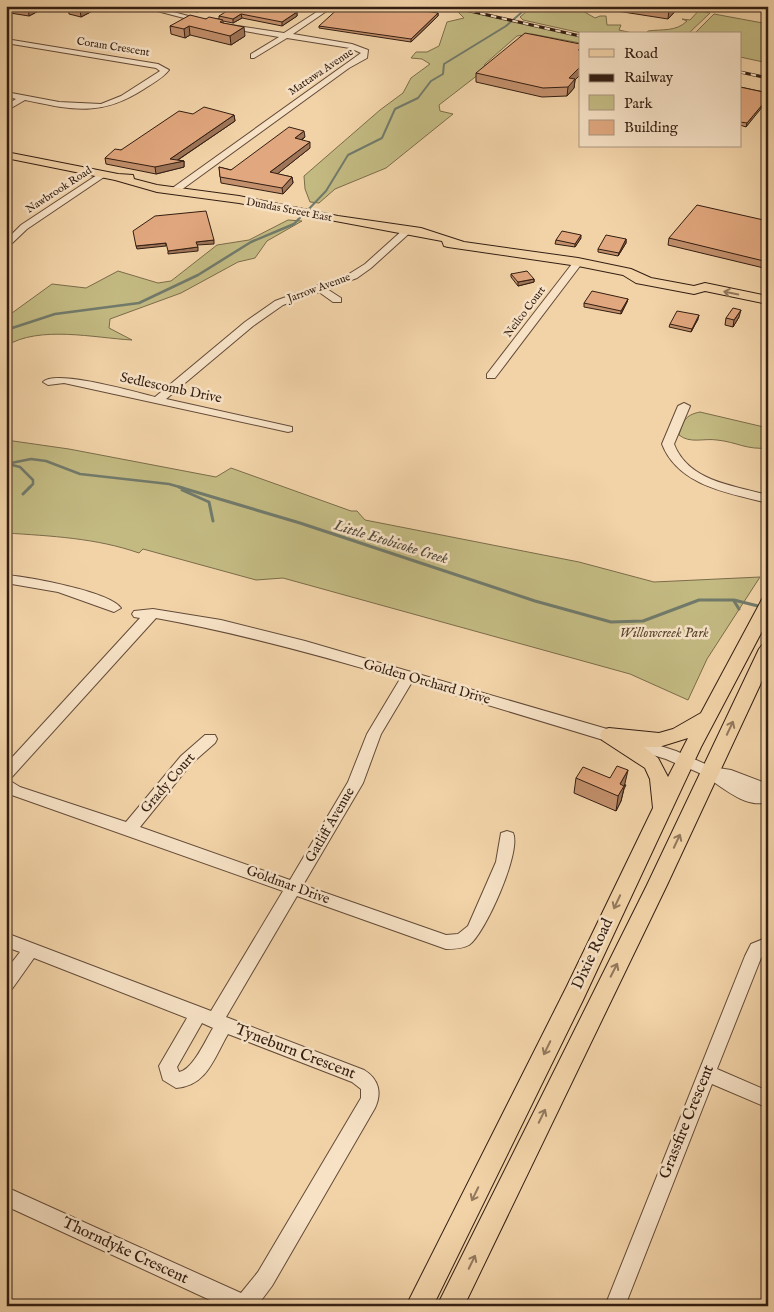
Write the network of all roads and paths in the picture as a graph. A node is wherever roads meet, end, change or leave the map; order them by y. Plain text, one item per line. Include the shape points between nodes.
1 (141, 6) edge
2 (331, 6) edge
3 (208, 22) edge
4 (218, 24) edge
5 (286, 36) junction
6 (6, 41) edge
7 (254, 56) dead end
8 (6, 94) edge
9 (24, 97) junction
10 (6, 109) edge
11 (6, 155) edge
12 (103, 175) junction
13 (178, 188) junction
14 (405, 233) junction
15 (6, 246) edge
16 (576, 265) junction
17 (321, 289) junction
18 (694, 290) junction
19 (337, 300) dead end
20 (768, 300) edge
21 (768, 311) edge
22 (491, 376) dead end
23 (48, 382) dead end
24 (158, 400) junction
25 (684, 406) dead end
26 (288, 429) dead end
27 (768, 499) edge
28 (6, 579) edge
29 (768, 603) edge
30 (114, 608) dead end
31 (768, 649) edge
32 (407, 678) junction
33 (708, 715) junction
34 (609, 735) junction
35 (210, 739) dead end
36 (686, 762) junction
37 (709, 772) junction
38 (6, 774) edge
39 (6, 785) edge
40 (768, 795) edge
41 (661, 811) junction
42 (129, 829) junction
43 (507, 837) dead end
44 (294, 887) junction
45 (6, 940) edge
46 (768, 944) edge
47 (31, 950) junction
48 (6, 984) edge
49 (213, 1019) junction
50 (707, 1073) junction
51 (768, 1100) edge
52 (6, 1196) edge
53 (244, 1306) edge
54 (419, 1306) edge
55 (450, 1306) edge
56 (615, 1306) edge

1 - 3 street
2 - 5 street
4 - 5 street, Mattawa Avenue
5 - 7 street
5 - 13 street, Mattawa Avenue via 352,46 365,52 364,56
6 - 9 street, Coram Crescent via 158,66 165,70 106,105 82,106
8 - 9 street, Coram Crescent
9 - 10 street
11 - 12 main road, Dundas Street East
12 - 13 main road, Dundas Street East via 134,184
12 - 15 street, Nawbrook Road via 24,227
13 - 14 main road, Dundas Street East via 320,215 366,228
14 - 16 main road, Dundas Street East via 443,243 459,243
14 - 17 street, Jarrow Avenue via 363,270
16 - 18 main road, Dundas Street East
16 - 22 street, Neilco Court
17 - 19 street
17 - 24 street, Jarrow Avenue via 280,303 249,324
20 -> 18 main road, Dundas Street East via 705,287
18 - 21 main road, Dundas Street East via 701,297
23 - 24 street, Sedlescomb Drive via 64,380
24 - 26 street, Sedlescomb Drive
25 - 27 street via 668,444 676,462 695,476
28 - 30 street via 44,583
29 - 33 main road, Dixie Road
37 -> 31 main road, Dixie Road
32 - 34 street, Golden Orchard Drive
32 - 38 street, Golden Orchard Drive via 256,633 146,614
32 - 44 street, Gatliff Avenue via 374,734 355,783
33 - 34 main road via 670,739 650,741
33 - 36 main road, Dixie Road
34 - 36 street, Golden Orchard Drive
34 - 41 main road via 653,764 662,782
35 - 42 street, Grady Court via 186,760
36 - 37 street, Golden Orchard Drive
36 - 41 main road, Dixie Road
37 - 40 street, Golden Orchard Drive via 719,782 759,796
55 -> 37 main road, Dixie Road via 657,885
39 - 42 street, Goldmar Drive via 15,791
41 -> 54 main road, Dixie Road via 575,993
42 - 44 street, Goldmar Drive
43 - 44 street, Goldmar Drive via 504,862 474,930 456,942 440,941
44 - 49 street, Gatliff Avenue
45 - 47 street, Tyneburn Crescent
46 - 50 street, Grassfire Crescent via 757,949 753,956
47 - 48 street
47 - 49 street, Tyneburn Crescent
49 - 53 street, Tyneburn Crescent via 361,1077 371,1093 369,1102 265,1279
50 - 51 street
50 - 56 street, Grassfire Crescent
52 - 53 street, Thorndyke Crescent

